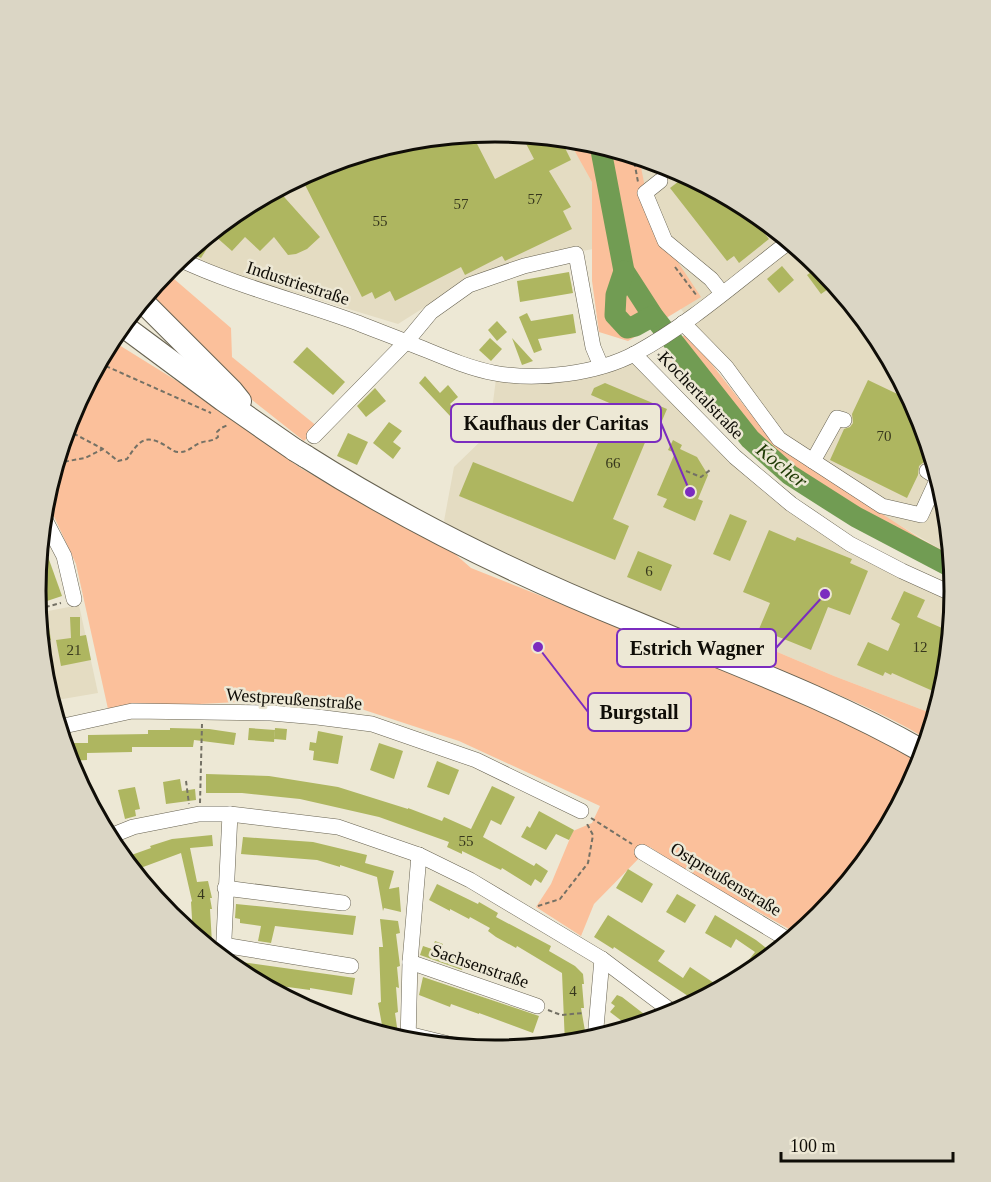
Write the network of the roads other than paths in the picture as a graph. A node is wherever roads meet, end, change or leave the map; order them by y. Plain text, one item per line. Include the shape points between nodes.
1 (660, 181) dead end
2 (783, 246) edge
3 (189, 263) edge
4 (722, 293) junction
5 (148, 307) edge
6 (681, 324) junction
7 (129, 332) edge
8 (406, 341) junction
9 (634, 354) junction
10 (601, 366) junction
11 (844, 420) dead end
12 (257, 424) junction
13 (304, 448) junction
14 (813, 462) junction
15 (933, 490) edge
16 (51, 529) edge
17 (944, 590) edge
18 (74, 599) road end
19 (67, 725) edge
20 (916, 748) edge
21 (581, 812) road end
22 (230, 814) junction
23 (118, 833) edge
24 (642, 852) road end
25 (418, 855) junction
26 (225, 888) junction
27 (343, 903) dead end
28 (782, 936) edge
29 (223, 948) edge
30 (230, 953) edge
31 (602, 959) junction
32 (410, 962) junction
33 (351, 966) dead end
34 (537, 1006) road end
35 (665, 1007) edge
36 (595, 1028) edge
37 (408, 1031) edge

1 - 4 street via 645,194 665,241
2 - 4 street, Industriestraße
3 - 8 street, Industriestraße
4 - 6 street, Industriestraße
5 - 12 highway via 232,391
6 - 9 street, Industriestraße
6 - 14 street via 726,367 778,439
7 - 12 highway
8 - 10 street, Industriestraße via 460,364 494,373 527,377
8 - 10 street via 431,312 469,285 576,254 593,347
8 - 13 street
9 - 10 street, Industriestraße
9 - 17 street, Kochertalstraße via 735,458 791,504 850,544
11 - 14 street via 837,418
12 - 13 highway
13 - 20 highway via 364,494 440,534 528,576 854,715
14 - 15 street via 882,506 921,515
16 - 18 street via 64,556
19 - 21 street, Westpreußenstraße via 132,711 271,713 372,724 476,760
22 - 23 street via 194,815
22 - 25 street via 338,827
22 - 26 street
24 - 28 street, Ostpreußenstraße
25 - 31 street via 525,911
25 - 32 street, Sachsenstraße
26 - 27 street
26 - 29 street
30 - 33 street
31 - 35 street
31 - 36 street
32 - 34 street, Sachsenstraße
32 - 37 street, Sachsenstraße

